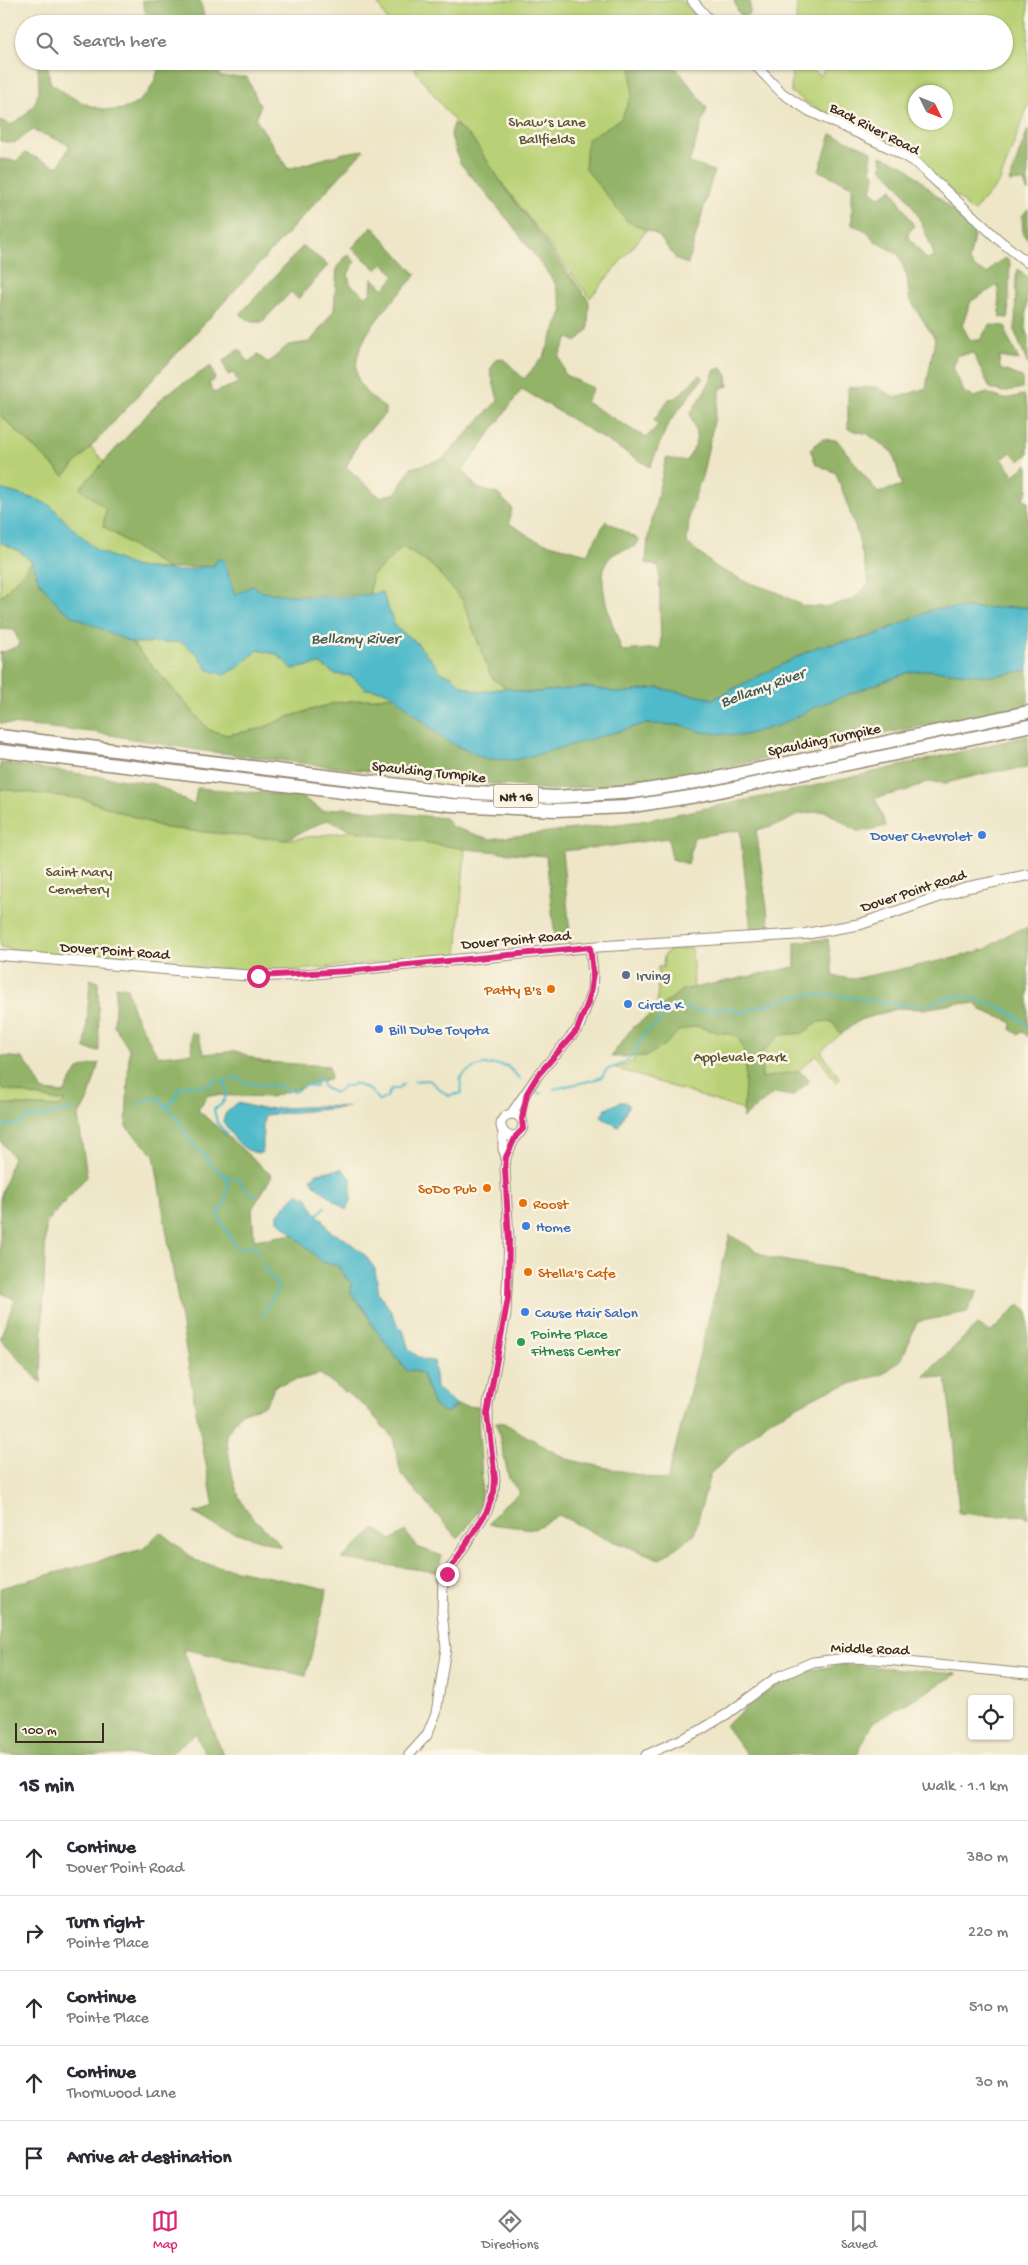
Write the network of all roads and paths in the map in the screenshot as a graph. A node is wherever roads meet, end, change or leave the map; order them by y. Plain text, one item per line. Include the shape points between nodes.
1 (692, 0) edge
2 (705, 15) edge
3 (761, 70) edge
4 (1028, 263) edge
5 (1028, 712) edge
6 (1028, 726) edge
7 (0, 736) edge
8 (0, 751) edge
9 (1028, 875) edge
10 (590, 947) junction
11 (0, 955) edge
12 (527, 1093) junction
13 (511, 1114) junction
14 (522, 1119) junction
15 (503, 1132) junction
16 (516, 1136) junction
17 (506, 1157) junction
18 (1028, 1674) edge
19 (409, 1755) edge
20 (646, 1755) edge

1 - 2 street
3 - 4 street, Back River Road via 782,92 804,107 916,164
5 - 7 highway, Spaulding Turnpike / NH 16 via 694,783 633,792 555,797 456,792
6 - 8 highway, Spaulding Turnpike / NH 16 via 696,796 626,806 556,810 451,805
9 - 10 main road, Dover Point Road via 964,888 861,924 805,934
10 - 11 main road, Dover Point Road via 273,976
10 - 12 street via 592,991 579,1027
12 - 13 street
12 - 14 street
13 - 14 street
13 - 15 street via 502,1120
14 - 16 street via 523,1129
15 - 16 street
15 - 17 street
16 - 17 street
17 - 19 street via 508,1298 487,1414 495,1486 490,1504 442,1587 446,1648 434,1721
18 - 20 street, Middle Road via 876,1659 813,1662 777,1677 699,1731

